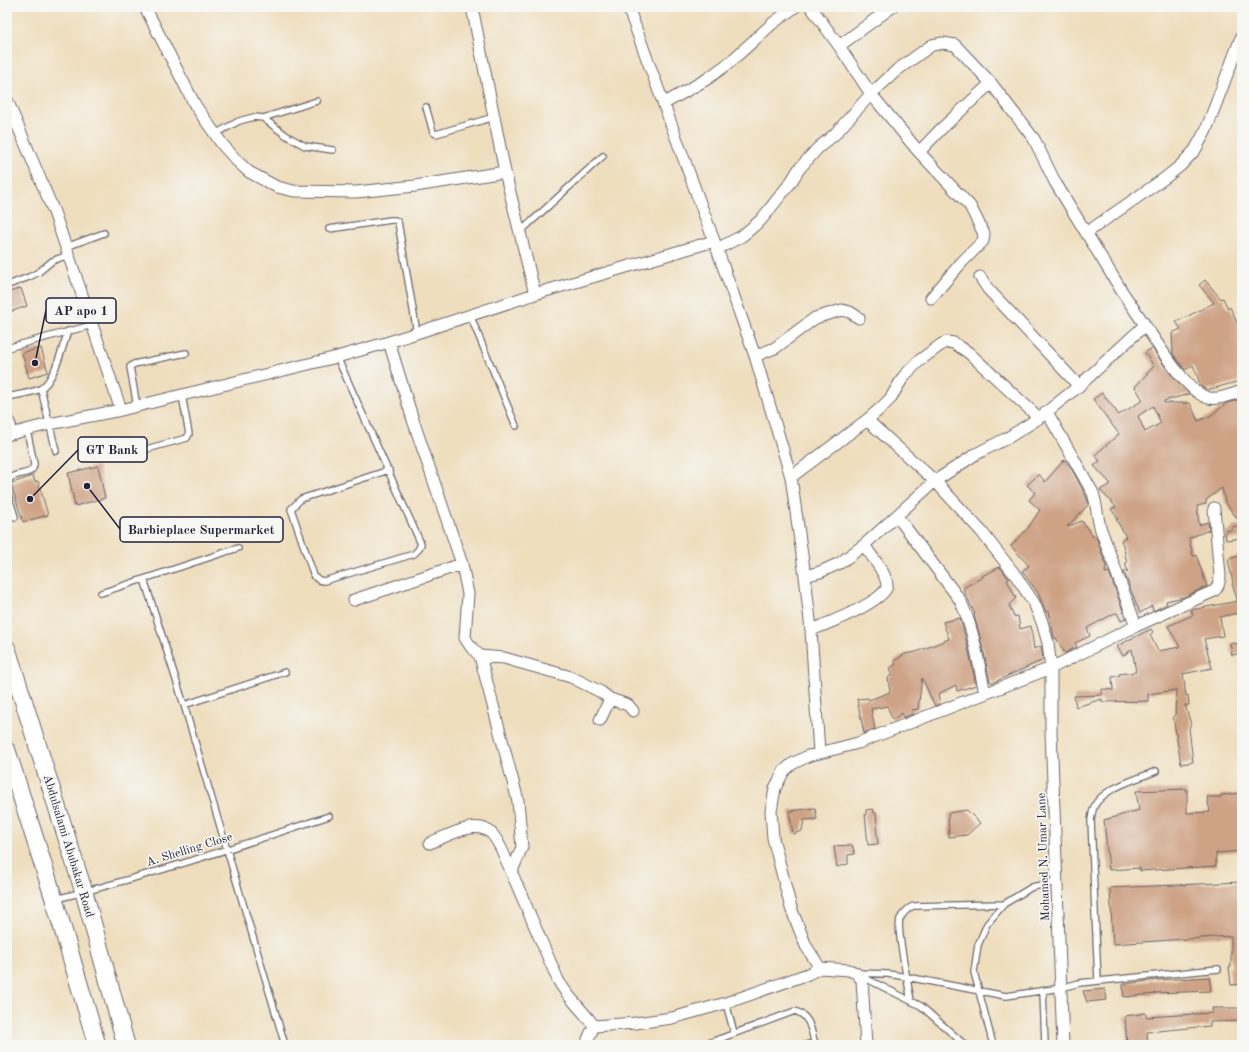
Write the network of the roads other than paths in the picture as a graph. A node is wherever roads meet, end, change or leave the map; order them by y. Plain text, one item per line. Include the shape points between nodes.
1 (145, 7) edge
2 (472, 7) edge
3 (795, 7) edge
4 (811, 7) edge
5 (892, 7) edge
6 (631, 8) edge
7 (1242, 35) edge
8 (840, 46) junction
9 (991, 83) junction
10 (871, 94) junction
11 (7, 100) edge
12 (317, 100) dead end
13 (664, 103) junction
14 (426, 107) dead end
15 (494, 117) junction
16 (263, 118) junction
17 (215, 134) junction
18 (333, 150) dead end
19 (919, 152) junction
20 (603, 156) dead end
21 (505, 172) junction
22 (329, 229) dead end
23 (520, 232) junction
24 (104, 233) dead end
25 (1086, 233) junction
26 (716, 245) junction
27 (67, 251) junction
28 (980, 277) dead end
29 (8, 285) dead end
30 (535, 294) junction
31 (931, 298) dead end
32 (470, 315) junction
33 (859, 318) dead end
34 (92, 325) junction
35 (1145, 325) junction
36 (68, 331) junction
37 (417, 333) junction
38 (389, 342) junction
39 (7, 348) edge
40 (186, 353) dead end
41 (755, 356) junction
42 (337, 357) junction
43 (1079, 386) junction
44 (41, 389) junction
45 (1242, 391) edge
46 (182, 394) junction
47 (7, 397) edge
48 (137, 406) junction
49 (7, 409) edge
50 (121, 410) junction
51 (1043, 415) junction
52 (867, 420) junction
53 (49, 424) junction
54 (516, 426) dead end
55 (9, 429) edge
56 (27, 430) junction
57 (143, 450) dead end
58 (56, 451) dead end
59 (389, 470) junction
60 (791, 477) junction
61 (935, 481) junction
62 (7, 482) edge
63 (7, 491) edge
64 (1214, 508) dead end
65 (897, 516) junction
66 (15, 517) dead end
67 (864, 545) junction
68 (238, 548) dead end
69 (462, 564) junction
70 (806, 576) junction
71 (144, 579) junction
72 (101, 593) dead end
73 (354, 600) dead end
74 (1136, 626) junction
75 (811, 630) junction
76 (7, 648) edge
77 (480, 656) junction
78 (1051, 668) junction
79 (285, 672) dead end
80 (985, 693) junction
81 (610, 699) junction
82 (184, 705) junction
83 (633, 711) dead end
84 (600, 720) dead end
85 (7, 751) edge
86 (819, 753) junction
87 (1156, 771) dead end
88 (329, 816) dead end
89 (430, 843) dead end
90 (227, 850) junction
91 (512, 871) junction
92 (1057, 882) junction
93 (84, 892) junction
94 (54, 900) junction
95 (1004, 904) junction
96 (820, 968) junction
97 (1218, 969) dead end
98 (856, 973) junction
99 (907, 977) junction
100 (1098, 981) junction
101 (1061, 988) junction
102 (1043, 991) junction
103 (980, 992) junction
104 (911, 1001) junction
105 (726, 1003) junction
106 (594, 1026) junction
107 (734, 1033) junction
108 (815, 1044) edge
109 (97, 1045) edge
110 (126, 1045) edge
111 (285, 1045) edge
112 (589, 1045) edge
113 (703, 1045) edge
114 (806, 1045) edge
115 (866, 1045) edge
116 (965, 1045) edge
117 (993, 1045) edge
118 (1045, 1045) edge
119 (1063, 1045) edge

1 - 17 street via 195,105
2 - 15 street
3 - 13 street via 713,75
4 - 8 street
5 - 8 street
6 - 13 street
7 - 25 street via 1206,130 1195,150 1165,178
8 - 10 street
9 - 10 street via 955,45 943,43 914,56
9 - 19 street
9 - 25 street via 1034,138 1055,182
10 - 19 street
10 - 26 street via 799,169 761,220 742,236
11 - 27 street via 54,212
12 - 16 lane
13 - 26 street
14 - 15 lane via 433,132 436,134
15 - 21 street
16 - 17 lane via 254,117 240,121
16 - 18 lane via 305,146
17 - 21 street via 236,161 249,172 277,187 294,191 356,192
19 - 31 street via 970,206 984,234 983,241
20 - 23 lane
21 - 23 street
22 - 37 lane via 391,220 398,222
23 - 30 street
24 - 27 lane
25 - 35 street
26 - 30 street
26 - 41 street
27 - 29 lane via 39,272
27 - 34 street
28 - 43 street via 988,289
30 - 32 street
32 - 37 street
32 - 54 lane
33 - 41 street via 842,310 815,318 775,348
34 - 36 lane
34 - 50 street
35 - 43 street
35 - 45 street via 1173,365 1200,394 1209,398 1221,398
36 - 39 lane
36 - 44 lane via 53,372
37 - 38 street
38 - 42 street
38 - 69 street
40 - 48 lane via 130,367
41 - 60 street
42 - 46 street
42 - 59 lane
43 - 51 street
44 - 47 lane
44 - 53 lane
46 - 48 street
46 - 57 lane via 189,434 187,438
48 - 50 street
49 - 55 lane
50 - 53 street
51 - 52 street via 969,353 947,342 920,360 904,376 890,399
51 - 61 street
51 - 74 street via 1093,493 1101,530
52 - 60 street
52 - 61 street, Mohamed N. Umar Lane
53 - 55 street
53 - 56 street
53 - 58 lane
55 - 56 street
56 - 62 lane via 34,468 30,472 11,477
59 - 59 lane via 421,544 418,550 414,554 319,580 314,576 291,509 301,499
60 - 70 street
61 - 65 street
61 - 78 street, Mohamed N. Umar Lane via 981,532 1034,603 1048,643
63 - 66 lane
64 - 74 street via 1220,576 1218,588
65 - 67 street
65 - 80 street via 960,600 972,630
67 - 70 street via 840,563
67 - 75 street via 881,570 887,589 866,606
68 - 71 lane
69 - 73 street
69 - 77 street via 468,594 465,638
70 - 75 street
71 - 72 lane
71 - 82 lane
74 - 78 street
75 - 86 street
76 - 93 main road, Abdulsalami Abubakar Road
77 - 81 street via 504,658 571,677 602,692
77 - 91 street via 518,800 522,847
78 - 80 street
78 - 92 street, Mohamed N. Umar Lane
79 - 82 lane
80 - 86 street via 858,743
81 - 83 street via 628,705
81 - 84 street
82 - 90 lane
85 - 94 main road
86 - 96 street via 802,758 784,771 775,788 771,811 773,838 791,908 806,946
87 - 100 lane via 1108,792 1094,807 1091,820
88 - 90 lane, A. Shelling Close
89 - 91 street via 467,827 480,828 491,833
90 - 93 lane, A. Shelling Close
90 - 111 lane
91 - 106 street via 563,990
92 - 95 lane via 1032,887
92 - 101 street, Mohamed N. Umar Lane
93 - 94 lane, A. Shelling Close
93 - 110 main road, Abdulsalami Abubakar Road
94 - 109 main road
95 - 99 lane via 913,906 906,910 900,920 901,946
95 - 103 lane via 986,924 978,945 974,972
96 - 98 street via 849,970
96 - 105 street
97 - 100 lane
98 - 99 lane
98 - 104 lane
98 - 115 street via 862,980
99 - 103 lane
99 - 104 lane
100 - 101 lane
101 - 102 lane
101 - 119 street, Mohamed N. Umar Lane
102 - 103 lane via 1006,996
102 - 118 lane
103 - 117 lane
104 - 116 lane via 922,1006
105 - 106 street via 672,1018 636,1024
105 - 107 lane
106 - 112 street via 588,1039
107 - 108 lane via 795,1011 803,1013 808,1020
107 - 113 lane
108 - 114 lane

